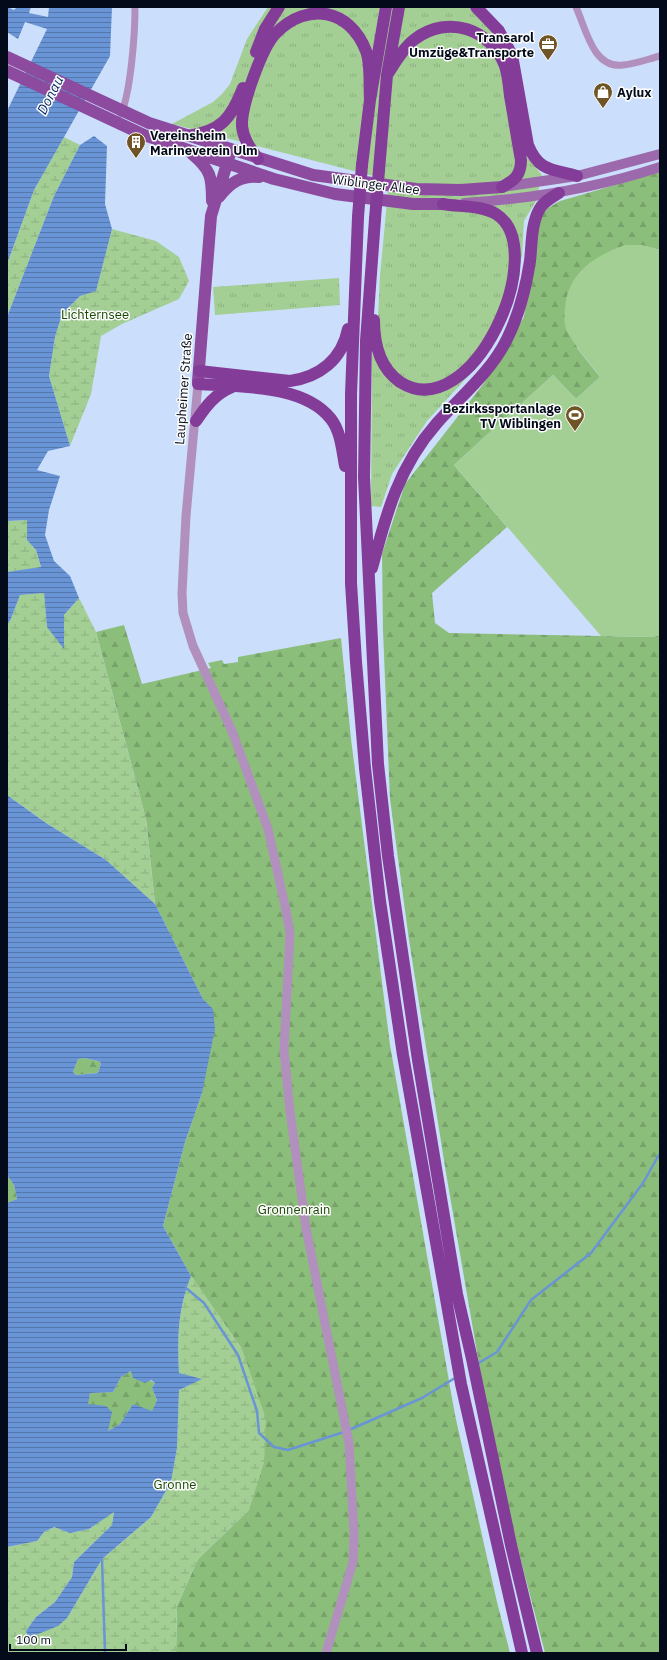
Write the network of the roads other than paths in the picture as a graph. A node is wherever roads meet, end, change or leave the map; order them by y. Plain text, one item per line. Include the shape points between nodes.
1 (134, 7) edge
2 (279, 7) edge
3 (386, 7) edge
4 (399, 7) edge
5 (476, 7) edge
6 (576, 7) edge
7 (660, 56) edge
8 (7, 57) edge
9 (7, 71) edge
10 (22, 72) junction
11 (388, 75) junction
12 (370, 100) junction
13 (122, 111) junction
14 (117, 124) junction
15 (188, 136) junction
16 (231, 150) junction
17 (189, 151) junction
18 (660, 154) edge
19 (258, 159) junction
20 (226, 163) junction
21 (660, 167) edge
22 (577, 176) junction
23 (274, 179) junction
24 (502, 187) junction
25 (559, 193) junction
26 (217, 199) junction
27 (442, 204) junction
28 (211, 216) junction
29 (369, 284) junction
30 (354, 302) junction
31 (199, 371) junction
32 (198, 384) junction
33 (232, 387) junction
34 (196, 421) junction
35 (350, 493) junction
36 (369, 581) junction
37 (326, 1653) edge
38 (522, 1653) edge
39 (537, 1653) edge

1 - 13 street via 134,33 127,94
2 - 15 highway via 265,29 232,113 212,130
3 - 12 highway
4 - 11 highway
5 - 22 highway via 499,31 512,55 532,156 548,169
6 - 7 street via 596,52 606,62 612,65 626,65
8 - 10 main road
9 - 10 main road
10 - 13 main road, Wiblinger Allee
10 - 14 main road, Wiblinger Allee
11 - 24 highway via 414,40 430,30 449,26 460,27 477,33 492,45 505,68 521,160 520,174
11 - 29 highway, bridge
12 - 19 highway via 367,53 355,30 344,20 317,13 289,22 267,45 243,114 242,127 247,142
12 - 30 highway, bridge via 362,165
13 - 14 street
13 - 15 main road, Wiblinger Allee
14 - 17 main road, Wiblinger Allee
15 - 16 main road, Wiblinger Allee
16 - 19 main road, Wiblinger Allee
16 - 20 main road, Laupheimer Straße
17 - 20 main road, Wiblinger Allee
17 - 28 main road via 207,168 210,176
18 - 22 main road, Wiblinger Allee
19 - 24 main road, Wiblinger Allee via 313,175 416,189 461,190
20 - 23 main road, Wiblinger Allee
20 - 26 main road, Laupheimer Straße
21 - 25 main road, Wiblinger Allee via 593,187
22 - 24 main road, Wiblinger Allee
23 - 26 main road via 238,179
23 - 27 main road, Wiblinger Allee via 335,194 413,204
25 - 27 main road, Wiblinger Allee via 508,200
25 - 36 highway via 543,204 535,219 530,262 521,302 507,340 487,370 437,423 412,455 397,484
26 - 28 main road, Laupheimer Straße
27 - 29 highway via 486,210 496,214 508,228 515,251 512,281 498,324 475,361 461,376 443,387 423,390 408,386 394,377 380,357 374,334 374,305
28 - 31 main road, Laupheimer Straße
29 - 36 highway via 364,396 364,477
30 - 31 highway via 349,314 344,344 338,355 318,374 290,381
30 - 35 highway
31 - 32 main road, Laupheimer Straße
32 - 33 highway
32 - 34 street, Laupheimer Straße
33 - 34 highway via 212,399
33 - 35 highway via 293,394 322,411 330,419 340,441
34 - 37 street, Laupheimer Straße via 182,580 183,613 187,632 232,731 268,829 286,910 290,933 284,1050 290,1111 306,1228 348,1438 354,1534 353,1562
35 - 38 highway via 351,583 356,662 380,901 403,1055 461,1384
36 - 39 highway via 378,764 398,934 457,1294

